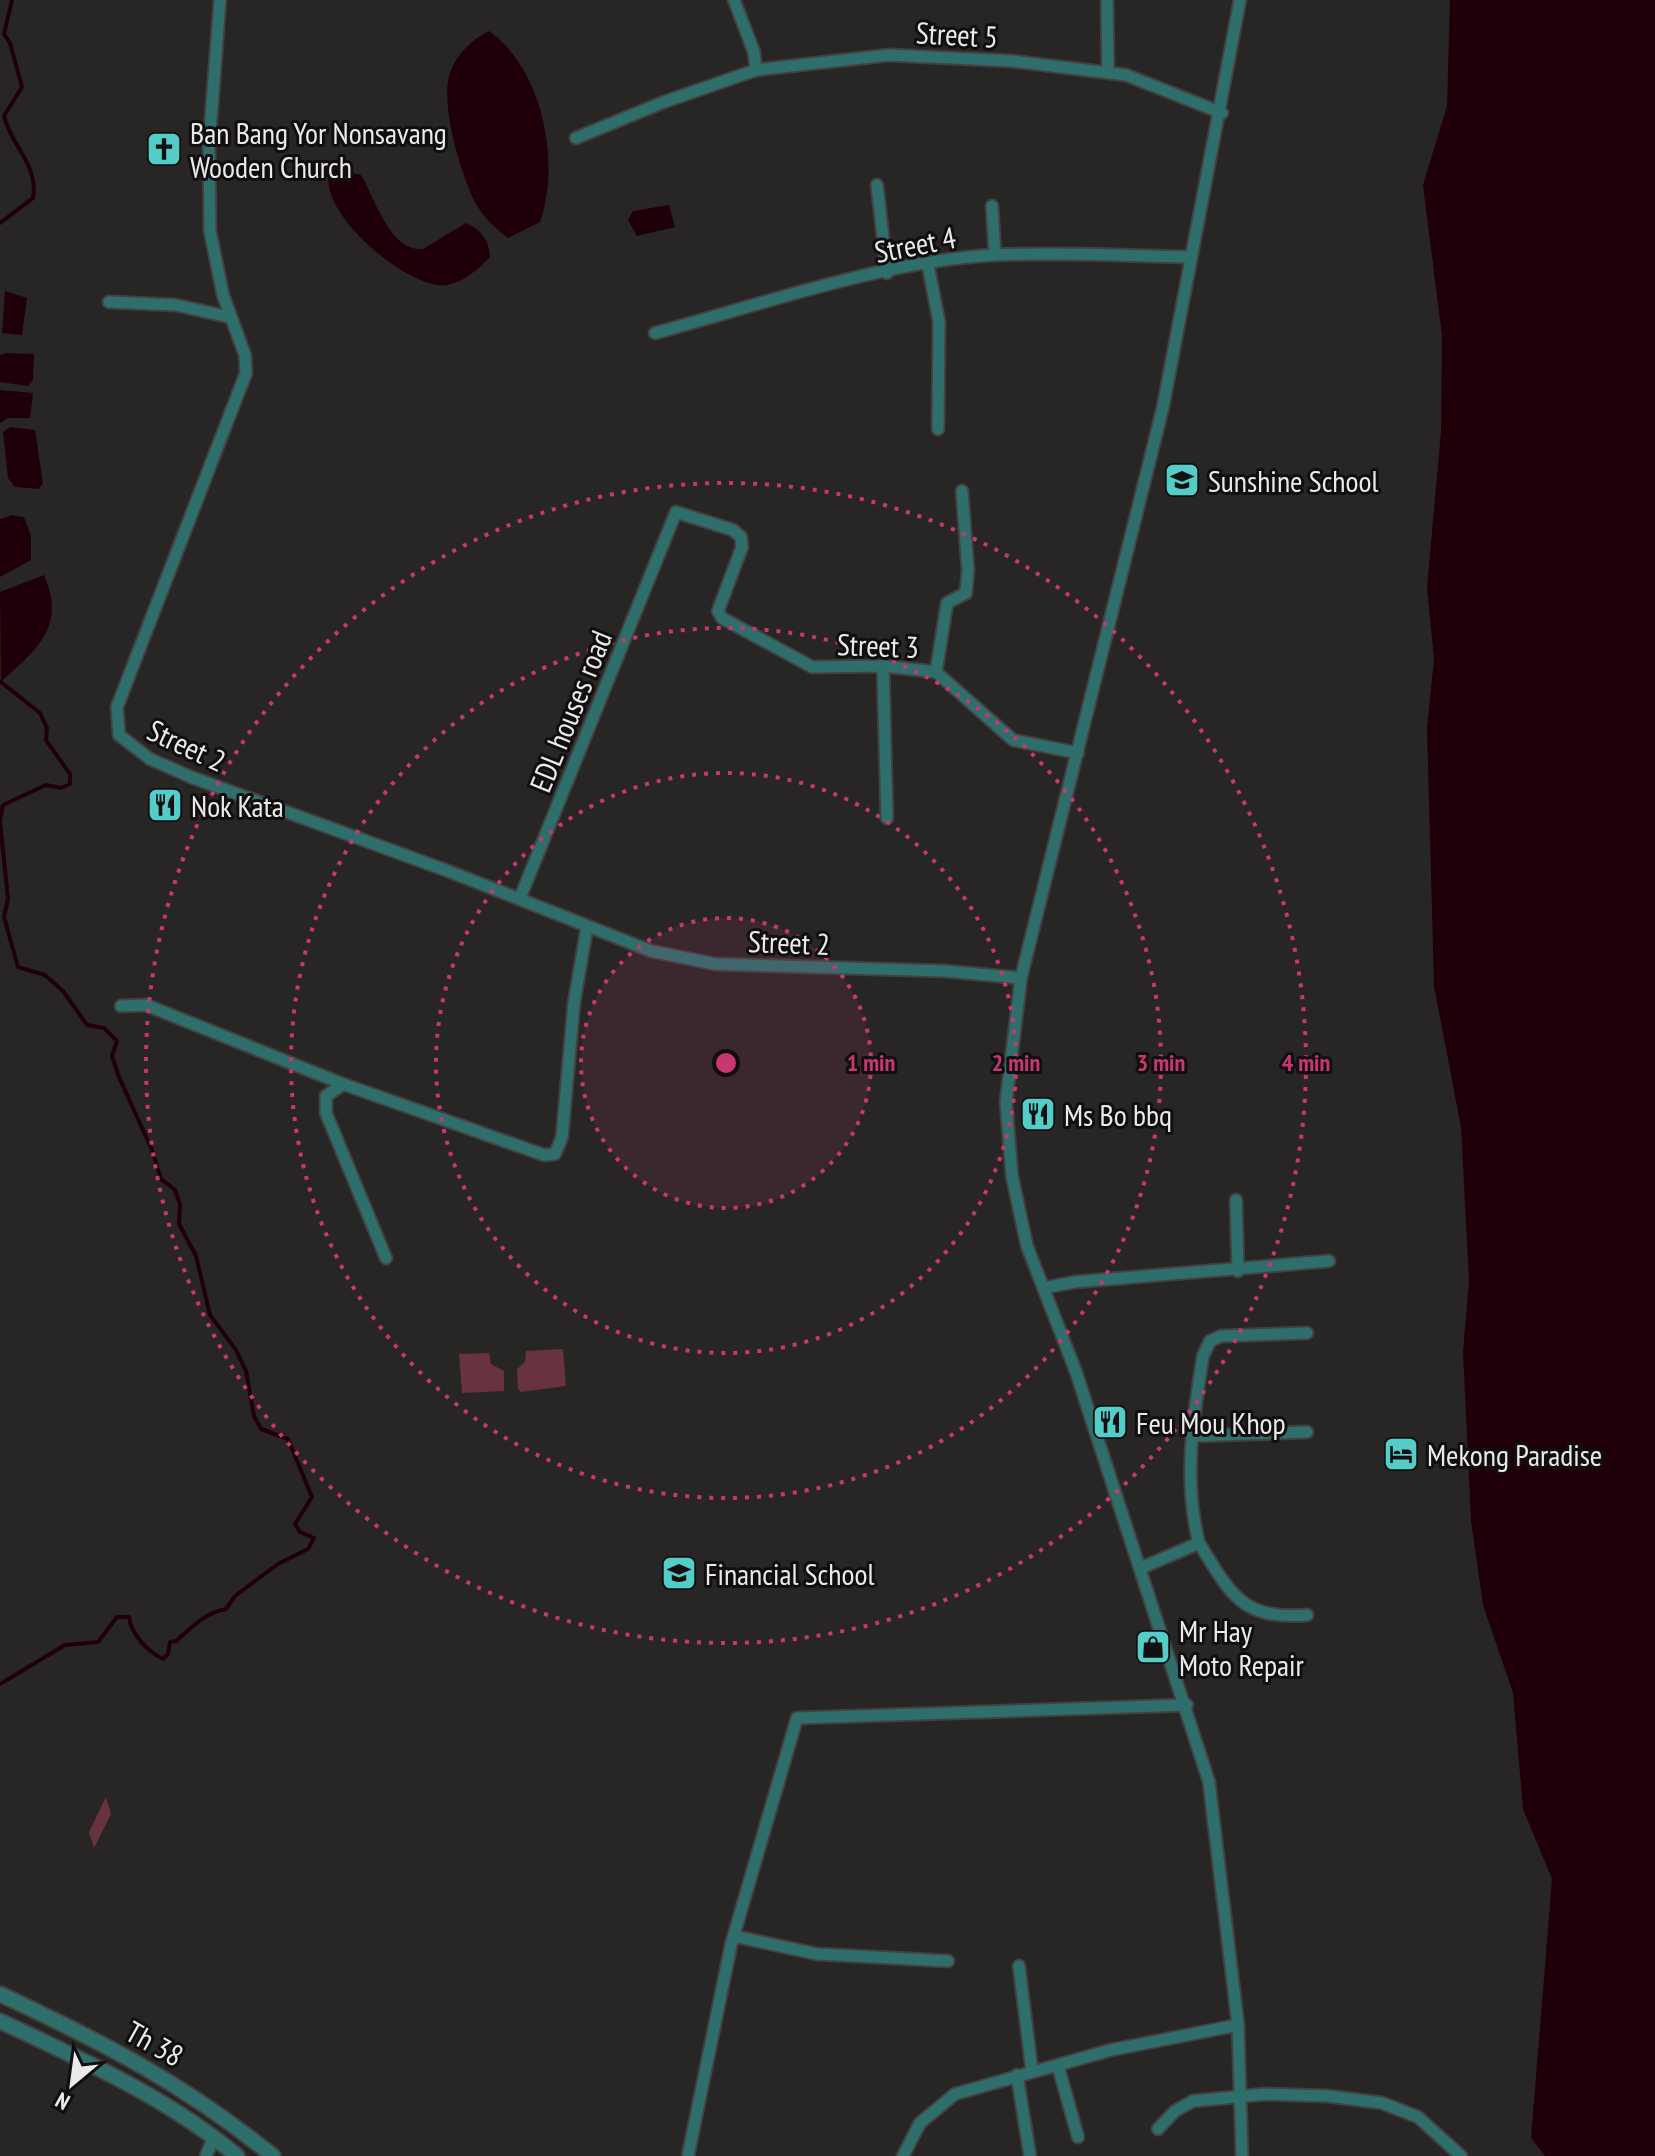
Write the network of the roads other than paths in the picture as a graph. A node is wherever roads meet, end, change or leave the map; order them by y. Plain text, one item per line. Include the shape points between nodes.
1 (220, 0) edge
2 (734, 0) edge
3 (1107, 0) edge
4 (1240, 0) edge
5 (756, 70) junction
6 (1108, 72) junction
7 (1222, 113) junction
8 (576, 138) dead end
9 (877, 185) dead end
10 (992, 206) dead end
11 (995, 255) junction
12 (1191, 257) junction
13 (928, 265) junction
14 (887, 273) junction
15 (109, 302) dead end
16 (229, 317) junction
17 (655, 333) dead end
18 (938, 429) dead end
19 (962, 491) dead end
20 (676, 512) joint
21 (883, 666) junction
22 (936, 672) junction
23 (1078, 753) junction
24 (887, 818) dead end
25 (520, 898) junction
26 (587, 927) junction
27 (1021, 978) junction
28 (121, 1006) dead end
29 (343, 1084) junction
30 (1236, 1200) dead end
31 (386, 1258) dead end
32 (1329, 1261) dead end
33 (1238, 1271) junction
34 (1044, 1288) junction
35 (1307, 1333) dead end
36 (1307, 1432) dead end
37 (1193, 1436) junction
38 (1199, 1543) junction
39 (1141, 1568) junction
40 (1307, 1615) dead end
41 (1187, 1705) junction
42 (734, 1936) junction
43 (948, 1961) dead end
44 (1019, 1966) dead end
45 (0, 1994) edge
46 (0, 2021) edge
47 (1238, 2025) junction
48 (1058, 2066) junction
49 (1032, 2071) junction
50 (1017, 2075) junction
51 (199, 2098) junction
52 (1240, 2098) junction
53 (185, 2117) junction
54 (1158, 2129) dead end
55 (214, 2137) junction
56 (1078, 2137) dead end
57 (206, 2156) edge
58 (237, 2156) edge
59 (273, 2156) edge
60 (688, 2156) edge
61 (903, 2156) edge
62 (1030, 2156) edge
63 (1242, 2156) edge
64 (1461, 2156) edge

1 - 16 street, Street 2 via 208,186 210,231
2 - 5 street
3 - 6 street
4 - 7 street
5 - 6 street, Street 5 via 889,55
5 - 8 street, Street 5
6 - 7 street, Street 5
7 - 12 street
9 - 14 street
10 - 11 street
11 - 12 street, Street 4
11 - 13 street, Street 4
12 - 23 street via 1163,407
13 - 14 street, Street 4
13 - 18 street via 939,322
14 - 17 street, Street 4
15 - 16 street via 176,305
16 - 25 street, Street 2 via 245,355 246,373 117,707 119,735 150,759 191,777
19 - 22 street via 966,593 947,603
20 - 21 street, Street 3 via 741,537 718,611 722,618 812,667
20 - 25 street, EDL houses road
21 - 22 street, Street 3
21 - 24 street
22 - 23 street, Street 3 via 1013,740
23 - 27 street
25 - 26 street, Street 2
26 - 27 street, Street 2 via 651,951 715,964
26 - 29 street via 562,1137 555,1154 544,1155
27 - 34 street via 1006,1102 1012,1176 1027,1246
28 - 29 street via 146,1005
29 - 31 street via 326,1096 326,1113
30 - 33 street
32 - 33 street
33 - 34 street
34 - 39 street
35 - 37 street via 1221,1336 1210,1341 1203,1356
36 - 37 street
37 - 38 street via 1191,1510
38 - 39 street
38 - 40 street via 1240,1603 1269,1615
39 - 41 street
41 - 42 street via 797,1718
41 - 47 street via 1209,1782
42 - 43 street via 817,1954
42 - 60 street
44 - 49 street
45 - 51 street, Th 38 via 147,2066
46 - 53 street, Th 38
47 - 48 street
47 - 52 street
48 - 49 street
48 - 56 street
49 - 50 street
50 - 61 street via 955,2094 920,2123
50 - 62 street
51 - 53 street
51 - 59 street, Th 38
52 - 54 street via 1193,2101
52 - 63 street
52 - 64 street via 1282,2094 1382,2103 1418,2117
53 - 55 street, Th 38
55 - 57 street
55 - 58 street, Th 38

